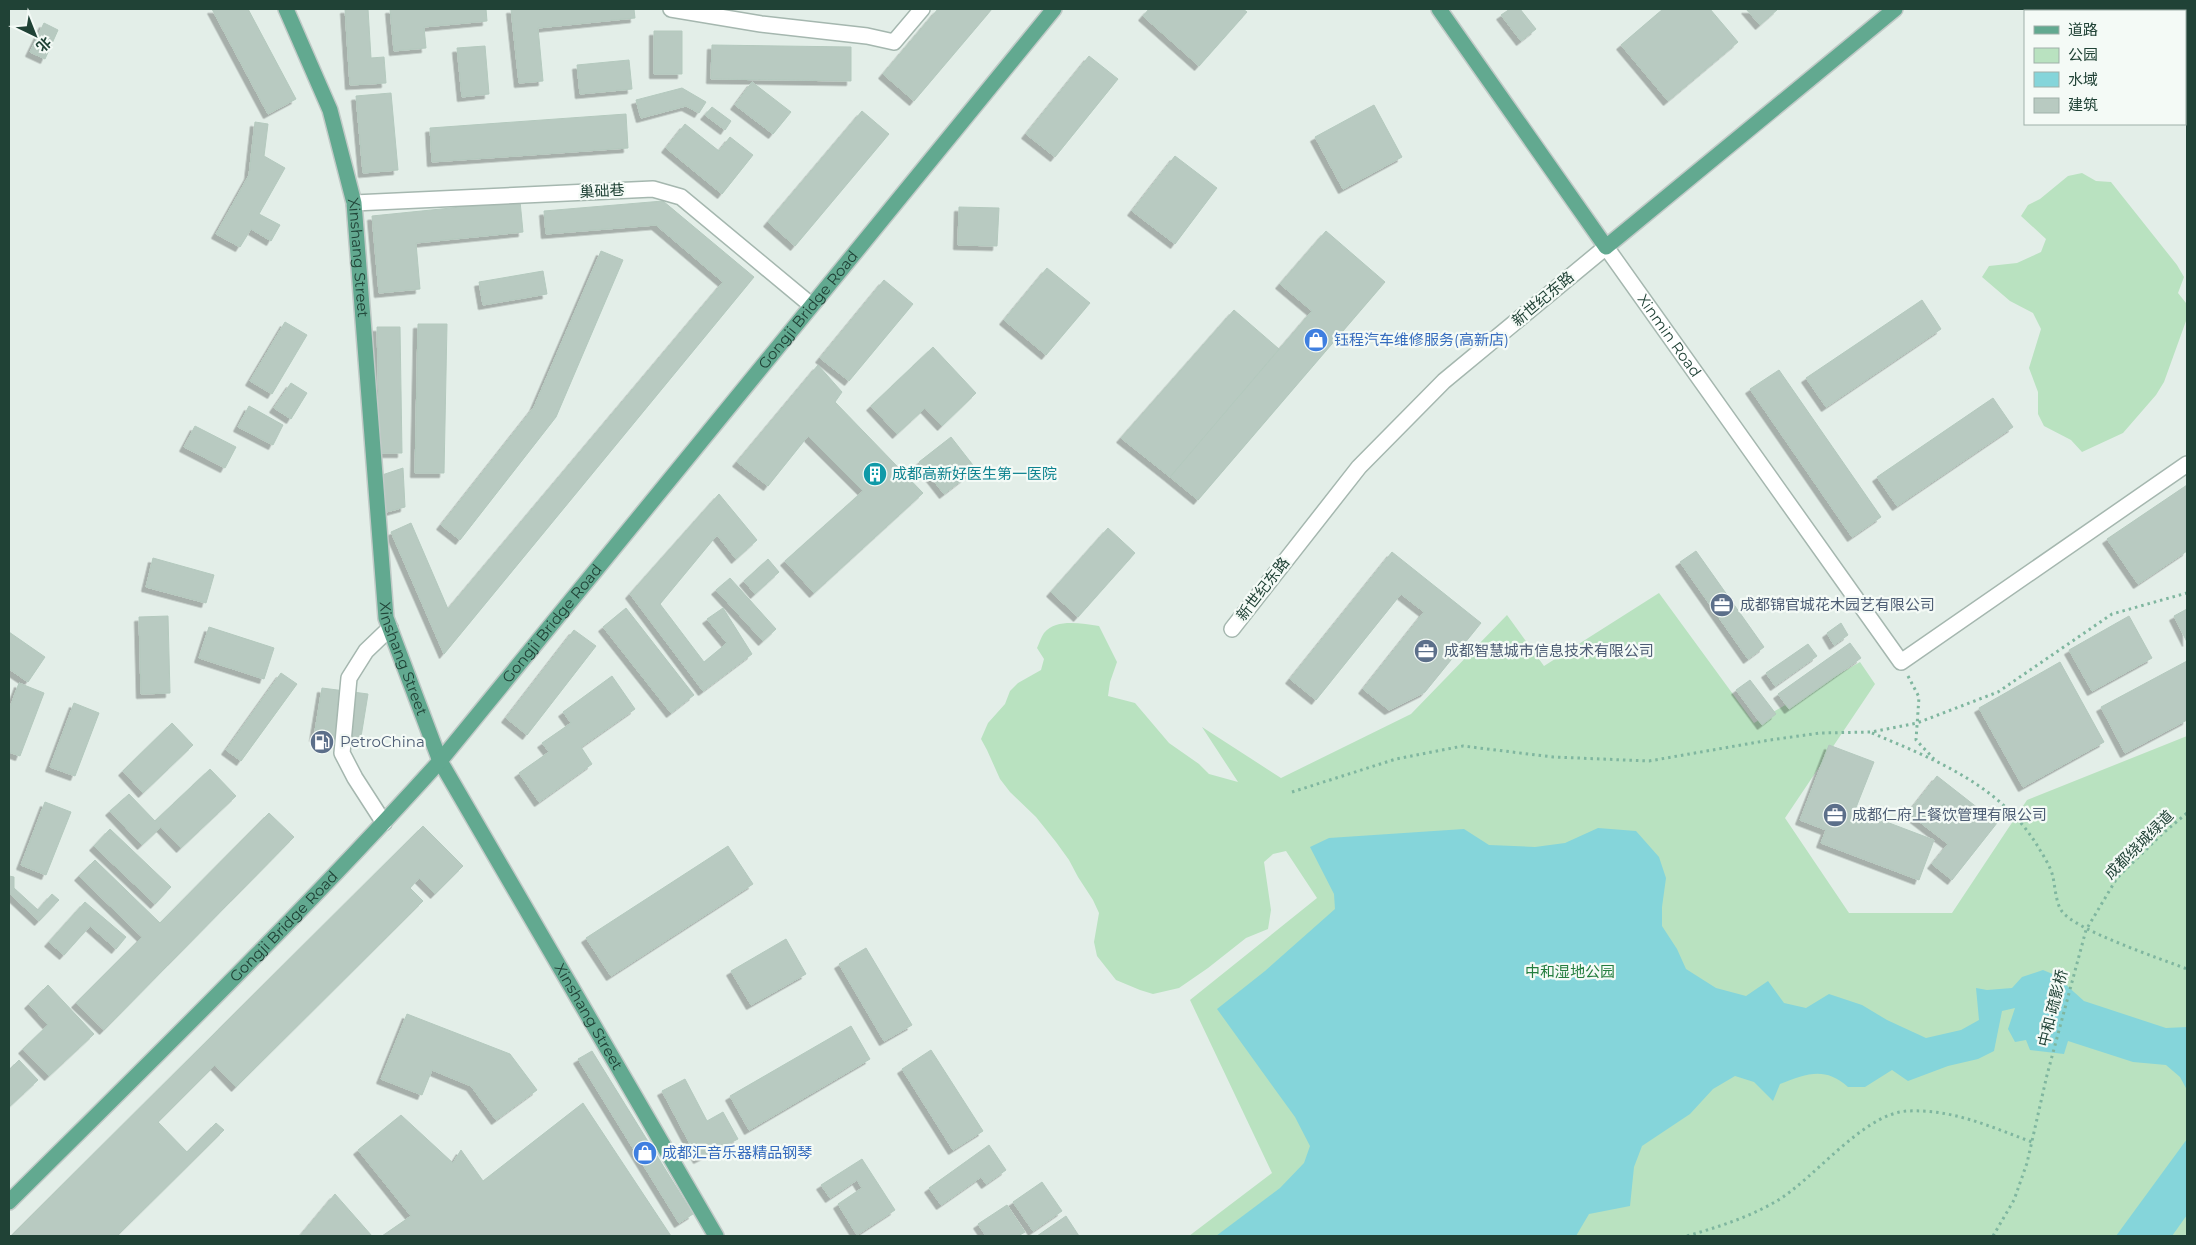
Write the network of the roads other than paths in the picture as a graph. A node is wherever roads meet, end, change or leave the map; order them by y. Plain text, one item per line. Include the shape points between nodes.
1 (671, 9) edge
2 (922, 9) edge
3 (1054, 9) edge
4 (1439, 9) edge
5 (1895, 9) edge
6 (290, 11) edge
7 (354, 203) junction
8 (1606, 247) junction
9 (811, 305) junction
10 (2187, 464) edge
11 (390, 628) junction
12 (1232, 629) dead end
13 (440, 762) junction
14 (384, 823) junction
15 (9, 1202) edge
16 (716, 1236) edge

1 - 2 street via 894,42
3 - 9 main road, Gongji Bridge Road
4 - 8 main road, Xinmin Road
5 - 8 main road, 新世纪东路
6 - 7 main road, Xinshang Street via 330,110
7 - 9 street, 巢础巷 via 653,189 681,197
7 - 11 main road, Xinshang Street via 386,618
8 - 10 street, Xinmin Road via 1901,662
8 - 12 street, 新世纪东路 via 1444,381 1359,467
9 - 13 main road, Gongji Bridge Road
11 - 13 main road, Xinshang Street
11 - 14 street via 366,651 350,678 342,753 354,778
13 - 14 main road, Gongji Bridge Road
13 - 16 main road, Xinshang Street
14 - 15 main road, Gongji Bridge Road via 272,941

